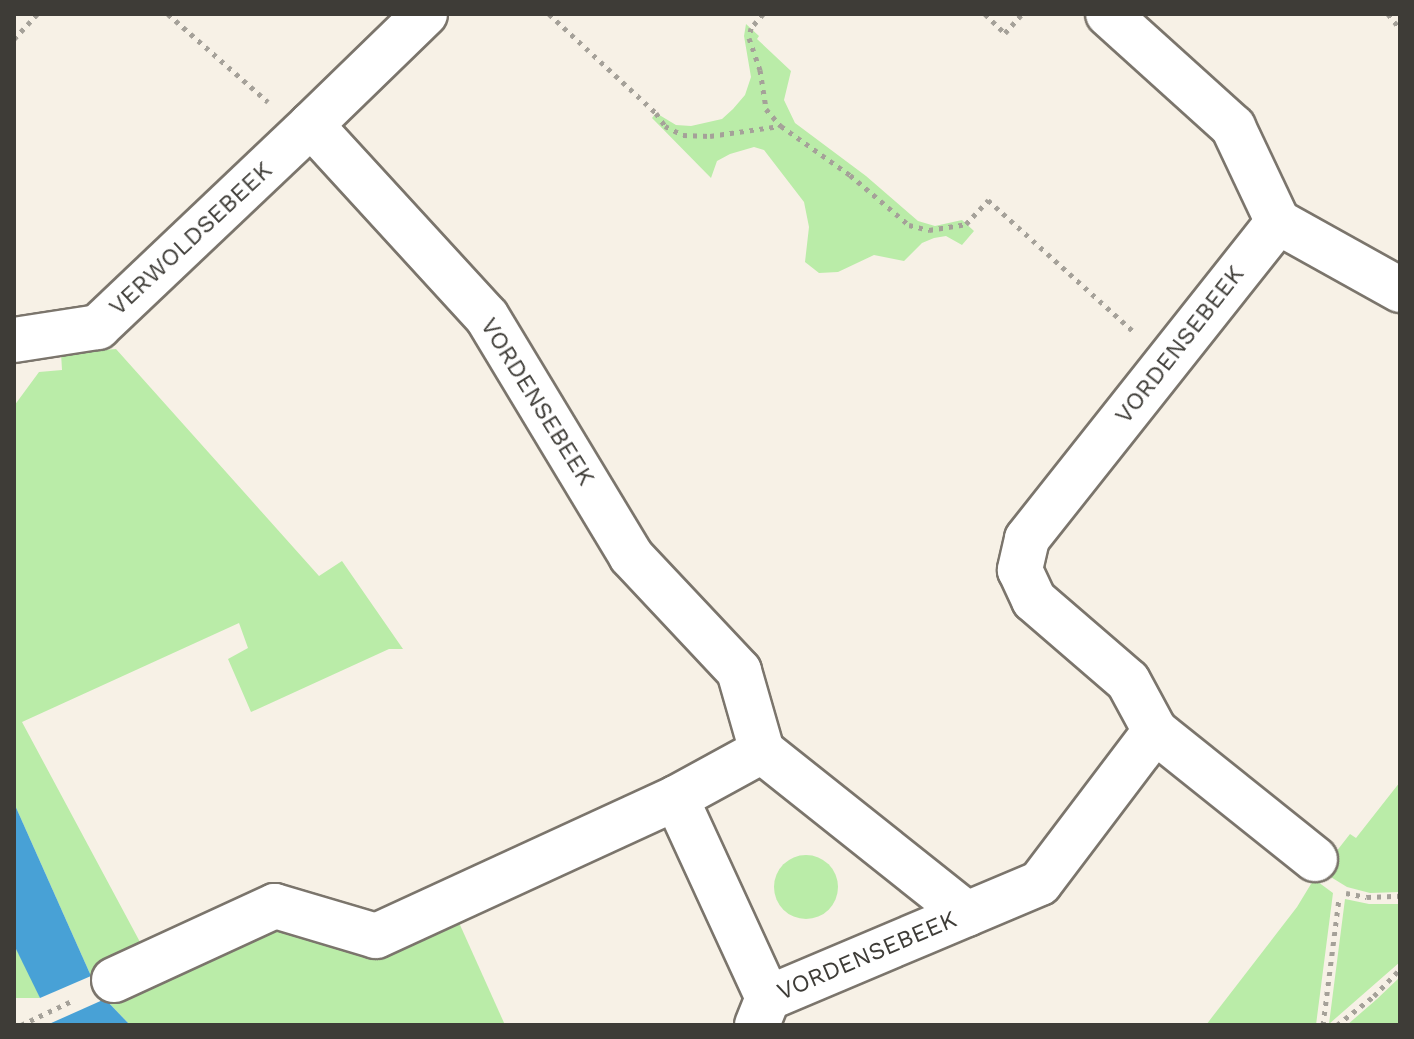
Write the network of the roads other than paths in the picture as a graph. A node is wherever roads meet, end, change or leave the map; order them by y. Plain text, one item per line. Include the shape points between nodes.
1 (425, 14) edge
2 (1108, 14) edge
3 (311, 125) junction
4 (1278, 222) junction
5 (1400, 290) edge
6 (14, 340) edge
7 (1155, 731) junction
8 (762, 751) junction
9 (676, 798) junction
10 (1315, 859) dead end
11 (967, 914) junction
12 (114, 980) dead end
13 (762, 1012) edge

1 - 3 street
2 - 4 street via 1233,127
3 - 6 street, VERWOLDSEBEEK via 98,327
3 - 8 street, VORDENSEBEEK via 487,317 631,556 739,671
4 - 5 street
4 - 7 street, VORDENSEBEEK via 1027,539 1020,570 1034,600 1128,681
7 - 10 street, VORDENSEBEEK
7 - 11 street, VORDENSEBEEK via 1040,883
8 - 9 street
8 - 11 street, VORDENSEBEEK
9 - 12 street via 376,936 275,906
9 - 13 street, VORDENSEBEEK
11 - 13 street, VORDENSEBEEK

